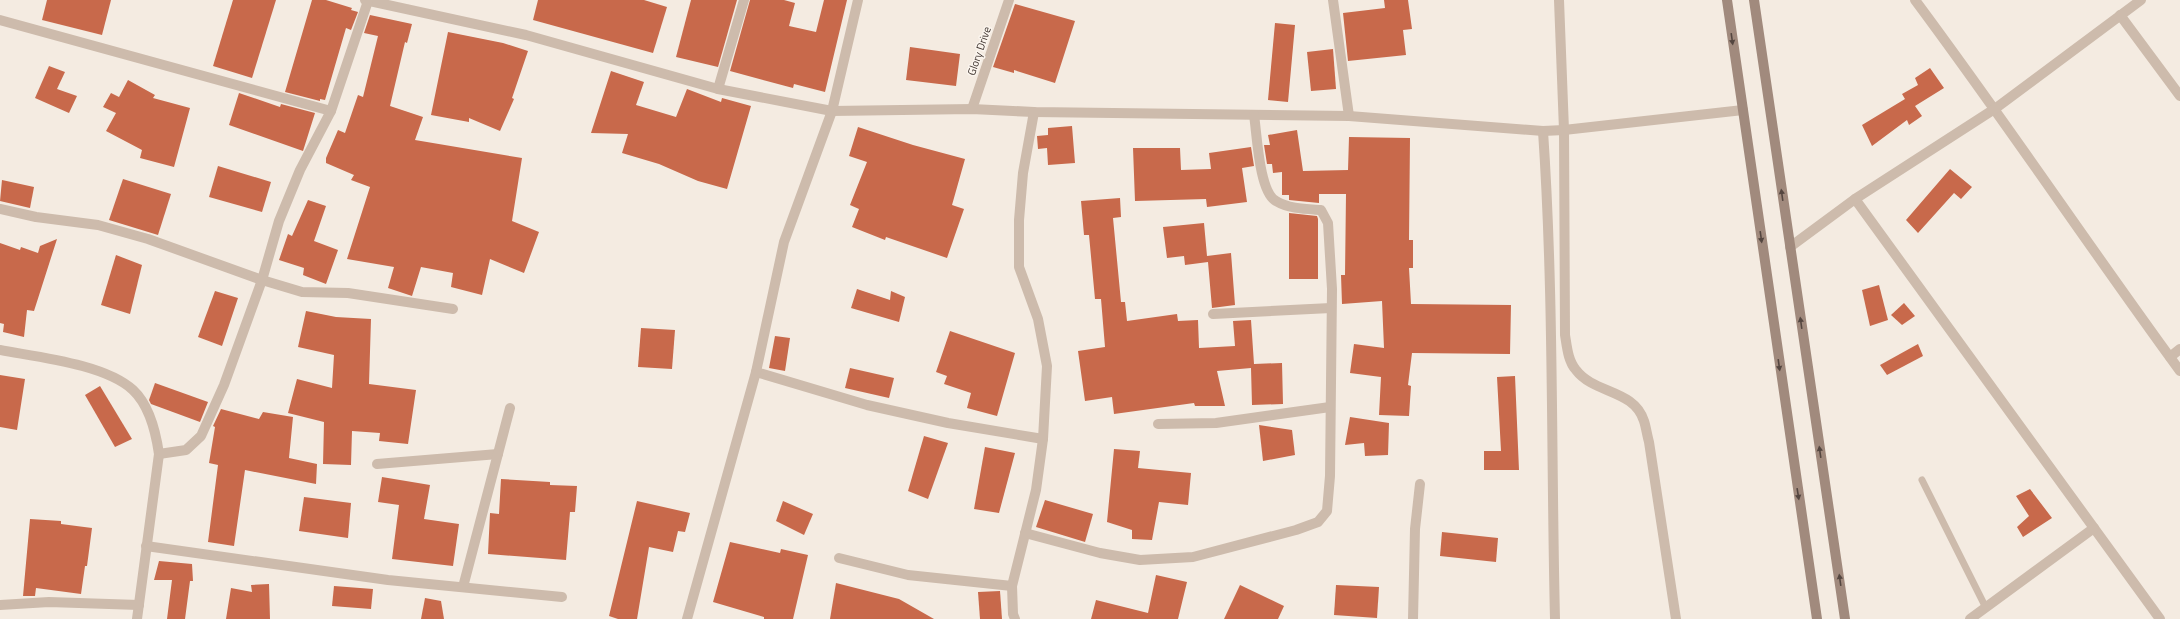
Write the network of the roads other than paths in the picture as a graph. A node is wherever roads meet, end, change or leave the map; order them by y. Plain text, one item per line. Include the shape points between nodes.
1 (366, 0) edge
2 (744, 0) edge
3 (858, 0) edge
4 (1009, 0) edge
5 (1333, 0) edge
6 (1559, 0) edge
7 (1727, 0) edge
8 (1754, 0) edge
9 (1915, 0) edge
10 (2141, 0) edge
11 (2120, 15) junction
12 (0, 20) edge
13 (718, 89) junction
14 (2180, 96) edge
15 (1996, 108) junction
16 (972, 109) junction
17 (1743, 110) junction
18 (331, 111) junction
19 (832, 111) junction
20 (1034, 112) junction
21 (1254, 115) junction
22 (1349, 116) junction
23 (1564, 130) junction
24 (1543, 131) junction
25 (1855, 199) junction
26 (0, 209) edge
27 (1790, 247) junction
28 (262, 280) junction
29 (1331, 308) junction
30 (453, 309) dead end
31 (1213, 314) dead end
32 (2180, 349) edge
33 (0, 350) edge
34 (2170, 357) junction
35 (2180, 371) edge
36 (756, 372) junction
37 (1330, 407) junction
38 (510, 408) dead end
39 (1158, 424) dead end
40 (1043, 439) junction
41 (159, 454) junction
42 (498, 454) junction
43 (377, 464) dead end
44 (1922, 480) dead end
45 (1420, 484) dead end
46 (2094, 528) junction
47 (1025, 533) junction
48 (146, 546) junction
49 (839, 558) dead end
50 (1012, 586) junction
51 (463, 587) junction
52 (562, 597) dead end
53 (0, 605) edge
54 (139, 605) junction
55 (1986, 608) junction
56 (137, 619) edge
57 (688, 619) edge
58 (1015, 619) edge
59 (1413, 619) edge
60 (1555, 619) edge
61 (1676, 619) edge
62 (1817, 619) edge
63 (1845, 619) edge
64 (1970, 619) edge
65 (2160, 619) edge

1 - 13 street via 526,35
1 - 18 street
2 - 13 street
3 - 19 street
4 - 16 street, Glory Drive
5 - 22 street
6 - 23 street
7 -> 17 main road
27 -> 8 main road
9 - 15 street
10 - 11 street
11 - 14 street
11 - 15 street
12 - 18 street
13 - 19 street
15 - 25 street
15 - 34 street
16 - 19 street
16 - 20 street
17 - 23 street
17 -> 62 main road
18 - 28 street via 300,170 279,221
19 - 36 street via 784,242
20 - 21 street
20 - 40 street via 1023,173 1019,267 1038,319 1047,366
21 - 22 street
21 - 29 street via 1264,186 1274,201 1296,208 1321,210 1328,223
22 - 24 street
23 - 24 street
23 - 61 street via 1565,335 1569,356 1576,370 1594,385 1617,393 1633,404 1644,419
24 - 60 street via 1553,367 1551,472
25 - 27 street
25 - 46 street
26 - 28 street via 36,217 98,225 148,239
63 -> 27 main road
28 - 30 street via 302,292 348,293
28 - 41 street via 224,385 201,436 186,450
29 - 31 street
29 - 37 street
32 - 34 street
33 - 41 street via 48,358 113,375 134,391 144,407 156,431
34 - 35 street
36 - 40 street via 867,405 948,423
36 - 57 street
37 - 39 street via 1216,423
37 - 47 street via 1327,511 1318,522 1193,558 1140,560 1100,553
38 - 42 street
40 - 47 street via 1036,490
41 - 48 street
42 - 43 street
42 - 51 street
44 - 55 lane
45 - 59 street via 1415,529
46 - 55 street
46 - 65 street
47 - 50 street
48 - 51 street via 388,580
48 - 54 street
49 - 50 street via 908,575
50 - 58 street
51 - 52 street
53 - 54 street via 49,602
54 - 56 street
55 - 64 street

